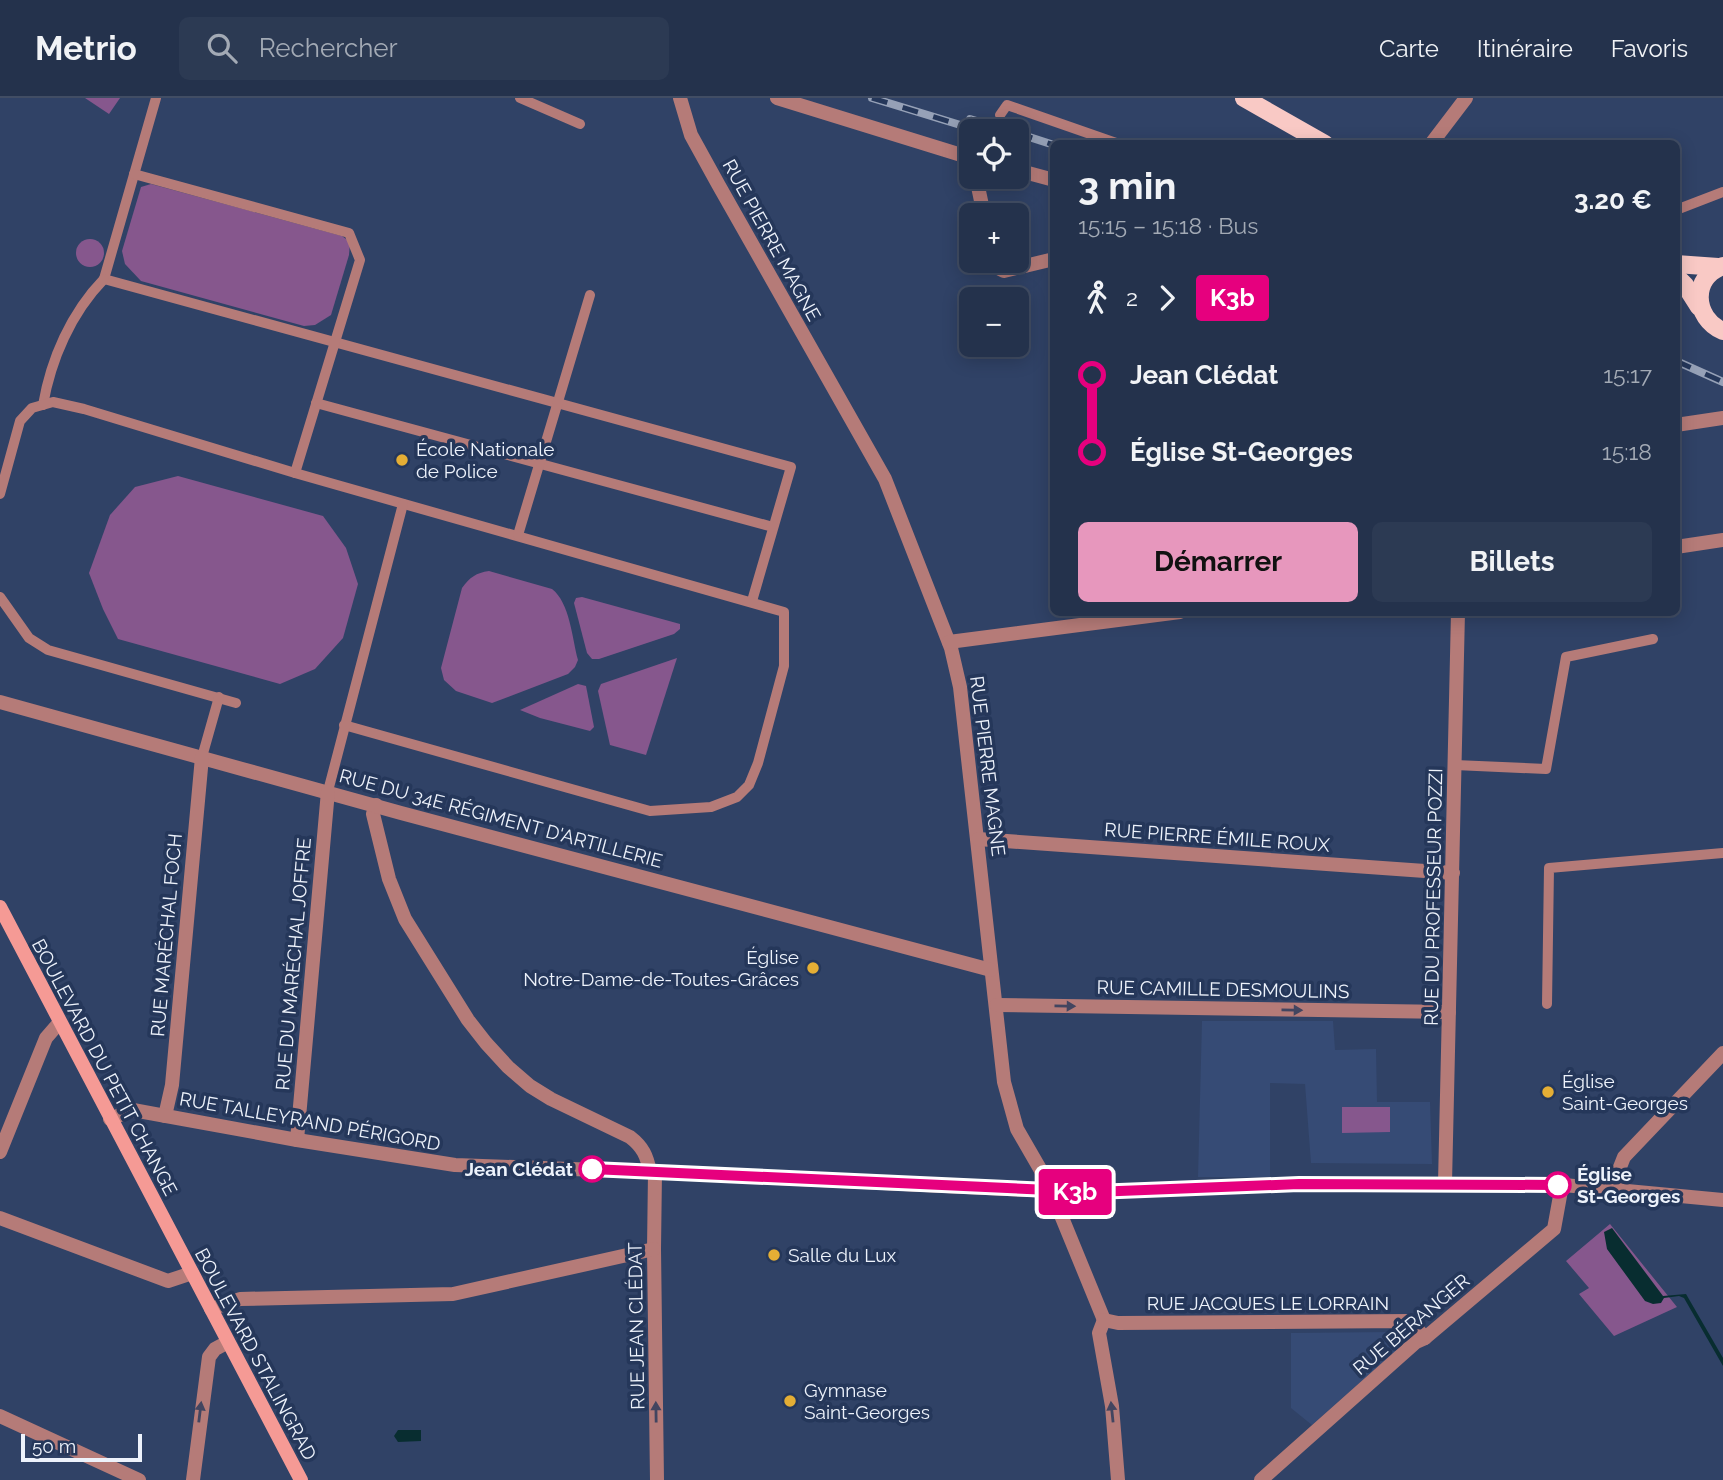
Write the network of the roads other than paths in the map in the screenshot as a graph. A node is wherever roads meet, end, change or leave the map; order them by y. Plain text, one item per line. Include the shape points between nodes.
1 (156, 98) edge
2 (520, 98) edge
3 (680, 98) edge
4 (777, 98) edge
5 (1244, 98) edge
6 (1466, 98) edge
7 (1000, 115) dead end
8 (580, 124) dead end
9 (1108, 140) edge
10 (1318, 140) edge
11 (1434, 140) edge
12 (959, 154) edge
13 (1029, 173) edge
14 (134, 174) junction
15 (1050, 179) edge
16 (1723, 192) edge
17 (1680, 208) edge
18 (1050, 260) edge
19 (1680, 264) edge
20 (1029, 265) edge
21 (1721, 266) edge
22 (104, 279) junction
23 (1680, 280) edge
24 (590, 295) dead end
25 (1701, 310) junction
26 (1723, 331) edge
27 (335, 342) junction
28 (316, 403) junction
29 (558, 403) junction
30 (43, 405) junction
31 (1723, 418) edge
32 (1680, 424) edge
33 (540, 464) junction
34 (295, 473) junction
35 (0, 494) edge
36 (403, 504) junction
37 (774, 527) junction
38 (518, 536) junction
39 (1723, 540) edge
40 (1680, 546) edge
41 (0, 597) edge
42 (752, 601) junction
43 (1123, 616) edge
44 (1458, 616) edge
45 (1653, 639) dead end
46 (949, 642) junction
47 (219, 697) junction
48 (0, 702) edge
49 (236, 703) dead end
50 (344, 725) junction
51 (202, 757) junction
52 (1455, 765) junction
53 (328, 791) junction
54 (376, 805) junction
55 (978, 839) junction
56 (1723, 853) edge
57 (1453, 873) junction
58 (0, 907) edge
59 (991, 970) junction
60 (1547, 1004) dead end
61 (997, 1005) junction
62 (1450, 1012) junction
63 (60, 1023) junction
64 (1723, 1053) edge
65 (164, 1116) junction
66 (110, 1118) junction
67 (297, 1140) junction
68 (0, 1152) edge
69 (652, 1172) junction
70 (1446, 1183) junction
71 (1562, 1185) junction
72 (1611, 1190) junction
73 (1051, 1191) junction
74 (1723, 1200) edge
75 (0, 1218) edge
76 (177, 1245) joint
77 (654, 1250) junction
78 (192, 1273) junction
79 (211, 1309) junction
80 (1104, 1320) junction
81 (1425, 1338) junction
82 (228, 1342) junction
83 (0, 1416) edge
84 (139, 1480) edge
85 (193, 1480) edge
86 (301, 1480) edge
87 (657, 1480) edge
88 (1118, 1480) edge
89 (1261, 1480) edge

1 - 14 lane
2 - 8 lane
3 - 46 street, RUE PIERRE MAGNE via 691,135 885,479
4 - 12 street
5 - 10 main road
6 - 11 street
7 - 9 lane via 1007,105
13 - 15 street
14 - 22 lane
14 - 27 lane via 349,233 360,260
16 - 17 lane
18 - 20 street
19 - 21 main road
21 - 25 main road via 1703,281
22 - 27 lane
22 - 30 lane via 76,313 49,374
23 - 25 main road
24 - 29 lane
25 - 26 main road
27 - 28 lane
27 - 29 lane
28 - 33 lane
28 - 34 lane
29 - 33 lane
29 - 37 lane via 791,467
30 - 34 lane via 54,402 84,409
30 - 35 lane via 32,408 20,421
31 - 32 street
33 - 37 lane
33 - 38 lane
34 - 36 lane
36 - 38 lane
36 - 50 lane
37 - 42 lane
38 - 42 lane
39 - 40 street
41 - 47 lane via 29,638 48,650
42 - 50 lane via 784,612 784,666 749,785 728,802 712,807 650,811
43 - 46 street
44 - 52 street, RUE DU PROFESSEUR POZZI
45 - 52 lane via 1566,657 1546,769
46 - 55 street, RUE PIERRE MAGNE via 960,687
47 - 49 lane
47 - 51 lane
48 - 51 street, RUE DU 34E RÉGIMENT D'ARTILLERIE
50 - 53 lane
51 - 53 street, RUE DU 34E RÉGIMENT D'ARTILLERIE
51 - 65 street, RUE MARÉCHAL FOCH via 173,1085
52 - 57 street, RUE DU PROFESSEUR POZZI
53 - 54 street, RUE DU 34E RÉGIMENT D'ARTILLERIE
53 - 67 street, RUE DU MARÉCHAL JOFFRE
54 - 59 street, RUE DU 34E RÉGIMENT D'ARTILLERIE
54 - 69 street via 373,814 396,899 468,1020 530,1086 641,1146
55 - 57 street, RUE PIERRE ÉMILE ROUX
55 - 59 street, RUE PIERRE MAGNE
56 - 60 lane via 1549,868
57 - 62 street, RUE DU PROFESSEUR POZZI
58 - 63 main road, BOULEVARD DU PETIT CHANGE
59 - 61 street, RUE PIERRE MAGNE
61 -> 62 street, RUE CAMILLE DESMOULINS
61 - 73 street, RUE PIERRE MAGNE via 1004,1082 1017,1129
62 - 70 street, RUE DU PROFESSEUR POZZI
63 - 66 main road, BOULEVARD DU PETIT CHANGE
63 - 68 street via 46,1038
64 - 72 street via 1624,1157
65 - 66 street, RUE TALLEYRAND PÉRIGORD via 133,1110
65 - 67 street, RUE TALLEYRAND PÉRIGORD
66 - 76 main road, BOULEVARD DU PETIT CHANGE
67 - 69 street, RUE TALLEYRAND PÉRIGORD via 455,1165
69 - 73 street, RUE TALLEYRAND PÉRIGORD
69 - 77 street, RUE JEAN CLÉDAT
70 - 71 street, RUE TALLEYRAND PÉRIGORD
70 - 73 street, RUE TALLEYRAND PÉRIGORD
71 - 72 street, RUE TALLEYRAND PÉRIGORD
71 - 81 street, RUE BÉRANGER via 1554,1229
72 - 74 street, RUE TALLEYRAND PÉRIGORD
73 - 80 street, RUE PIERRE MAGNE
75 - 78 street via 168,1281
76 - 78 main road, BOULEVARD STALINGRAD
77 - 79 street via 453,1294 240,1299
87 -> 77 street, RUE JEAN CLÉDAT
78 - 79 main road, BOULEVARD STALINGRAD
79 - 82 main road, BOULEVARD STALINGRAD
80 - 81 street, RUE JACQUES LE LORRAIN via 1410,1321
88 -> 80 street, RUE PIERRE MAGNE via 1112,1406 1099,1333
81 - 89 street, RUE BÉRANGER
85 -> 82 street via 209,1357
82 - 86 main road, BOULEVARD STALINGRAD
83 - 84 street

